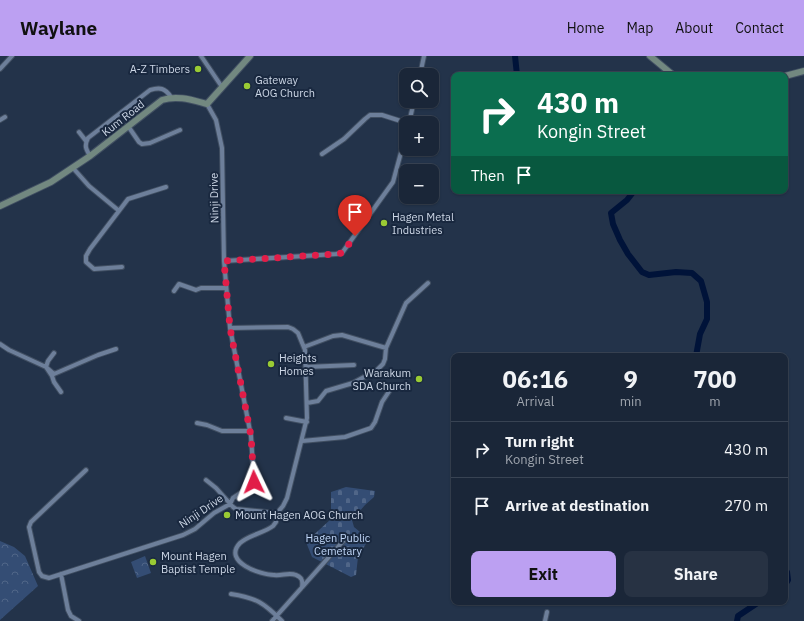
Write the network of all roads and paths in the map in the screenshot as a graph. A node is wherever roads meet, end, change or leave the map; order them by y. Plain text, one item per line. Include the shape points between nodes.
1 (12, 56) edge
2 (201, 56) edge
3 (250, 56) edge
4 (424, 56) edge
5 (650, 56) edge
6 (421, 68) edge
7 (0, 69) edge
8 (804, 71) edge
9 (669, 72) edge
10 (788, 75) edge
11 (222, 87) junction
12 (171, 97) junction
13 (207, 104) junction
14 (5, 117) dead end
15 (0, 120) edge
16 (399, 120) edge
17 (128, 126) junction
18 (180, 130) dead end
19 (79, 132) dead end
20 (86, 142) junction
21 (322, 154) dead end
22 (90, 156) junction
23 (400, 156) edge
24 (73, 168) junction
25 (166, 187) dead end
26 (0, 206) edge
27 (118, 210) junction
28 (224, 261) junction
29 (122, 267) dead end
30 (428, 283) dead end
31 (226, 288) junction
32 (174, 291) dead end
33 (230, 328) junction
34 (0, 344) edge
35 (304, 348) junction
36 (386, 348) junction
37 (116, 349) dead end
38 (54, 353) dead end
39 (354, 364) dead end
40 (306, 367) junction
41 (46, 368) junction
42 (392, 387) dead end
43 (61, 392) dead end
44 (307, 403) junction
45 (286, 418) dead end
46 (307, 422) junction
47 (197, 423) dead end
48 (250, 431) junction
49 (302, 441) junction
50 (86, 470) dead end
51 (206, 480) dead end
52 (230, 504) junction
53 (277, 513) junction
54 (345, 539) dead end
55 (61, 574) junction
56 (302, 587) junction
57 (231, 594) dead end
58 (547, 612) dead end
59 (277, 616) junction
60 (79, 621) edge
61 (272, 621) edge
62 (282, 621) edge
63 (545, 621) edge

1 - 7 street
2 - 11 street
3 - 11 street
4 - 6 street
5 - 9 street
8 - 10 street
11 - 13 street
12 - 13 street
12 - 17 street, Kum Road via 162,100
12 - 20 street via 163,89 150,90
13 - 28 street, Ninji Drive via 216,120 222,148
14 - 15 street
16 - 21 street via 382,115 370,115 344,139
17 - 18 street via 142,144
17 - 22 street, Kum Road
19 - 20 street
20 - 22 street
22 - 24 street, Kum Road
23 - 28 street via 393,182 342,253
24 - 26 street, Kum Road via 51,182
24 - 27 street via 89,186
25 - 27 street via 128,199
27 - 29 street via 90,249 86,262 94,269
28 - 31 street, Ninji Drive
30 - 36 street via 406,303
31 - 32 street via 196,290 179,284
31 - 33 street, Ninji Drive
33 - 35 street via 293,329 298,333
33 - 48 street, Ninji Drive
34 - 41 street
35 - 36 street via 342,335
35 - 40 street
36 - 44 street via 383,364 377,370 353,383 326,391 318,401
37 - 41 street via 98,354 54,374
38 - 41 street
39 - 40 street
40 - 44 street
41 - 43 street
42 - 49 street via 382,402 371,428 345,437
44 - 46 street
45 - 46 street
46 - 49 street
47 - 48 street via 222,431
48 - 52 street, Ninji Drive via 254,482 233,498
49 - 53 street via 287,498
50 - 55 street, Ninji Drive via 35,517 29,527 39,572 49,578
51 - 52 street
52 - 53 street via 236,509
52 - 55 street, Ninji Drive via 183,535
53 - 56 street via 273,526 237,547 237,559 241,564 268,574 297,575 303,581
54 - 56 street
55 - 60 street via 68,610 71,616
56 - 59 street
57 - 59 street via 260,602
58 - 63 street
59 - 61 street
59 - 62 street

